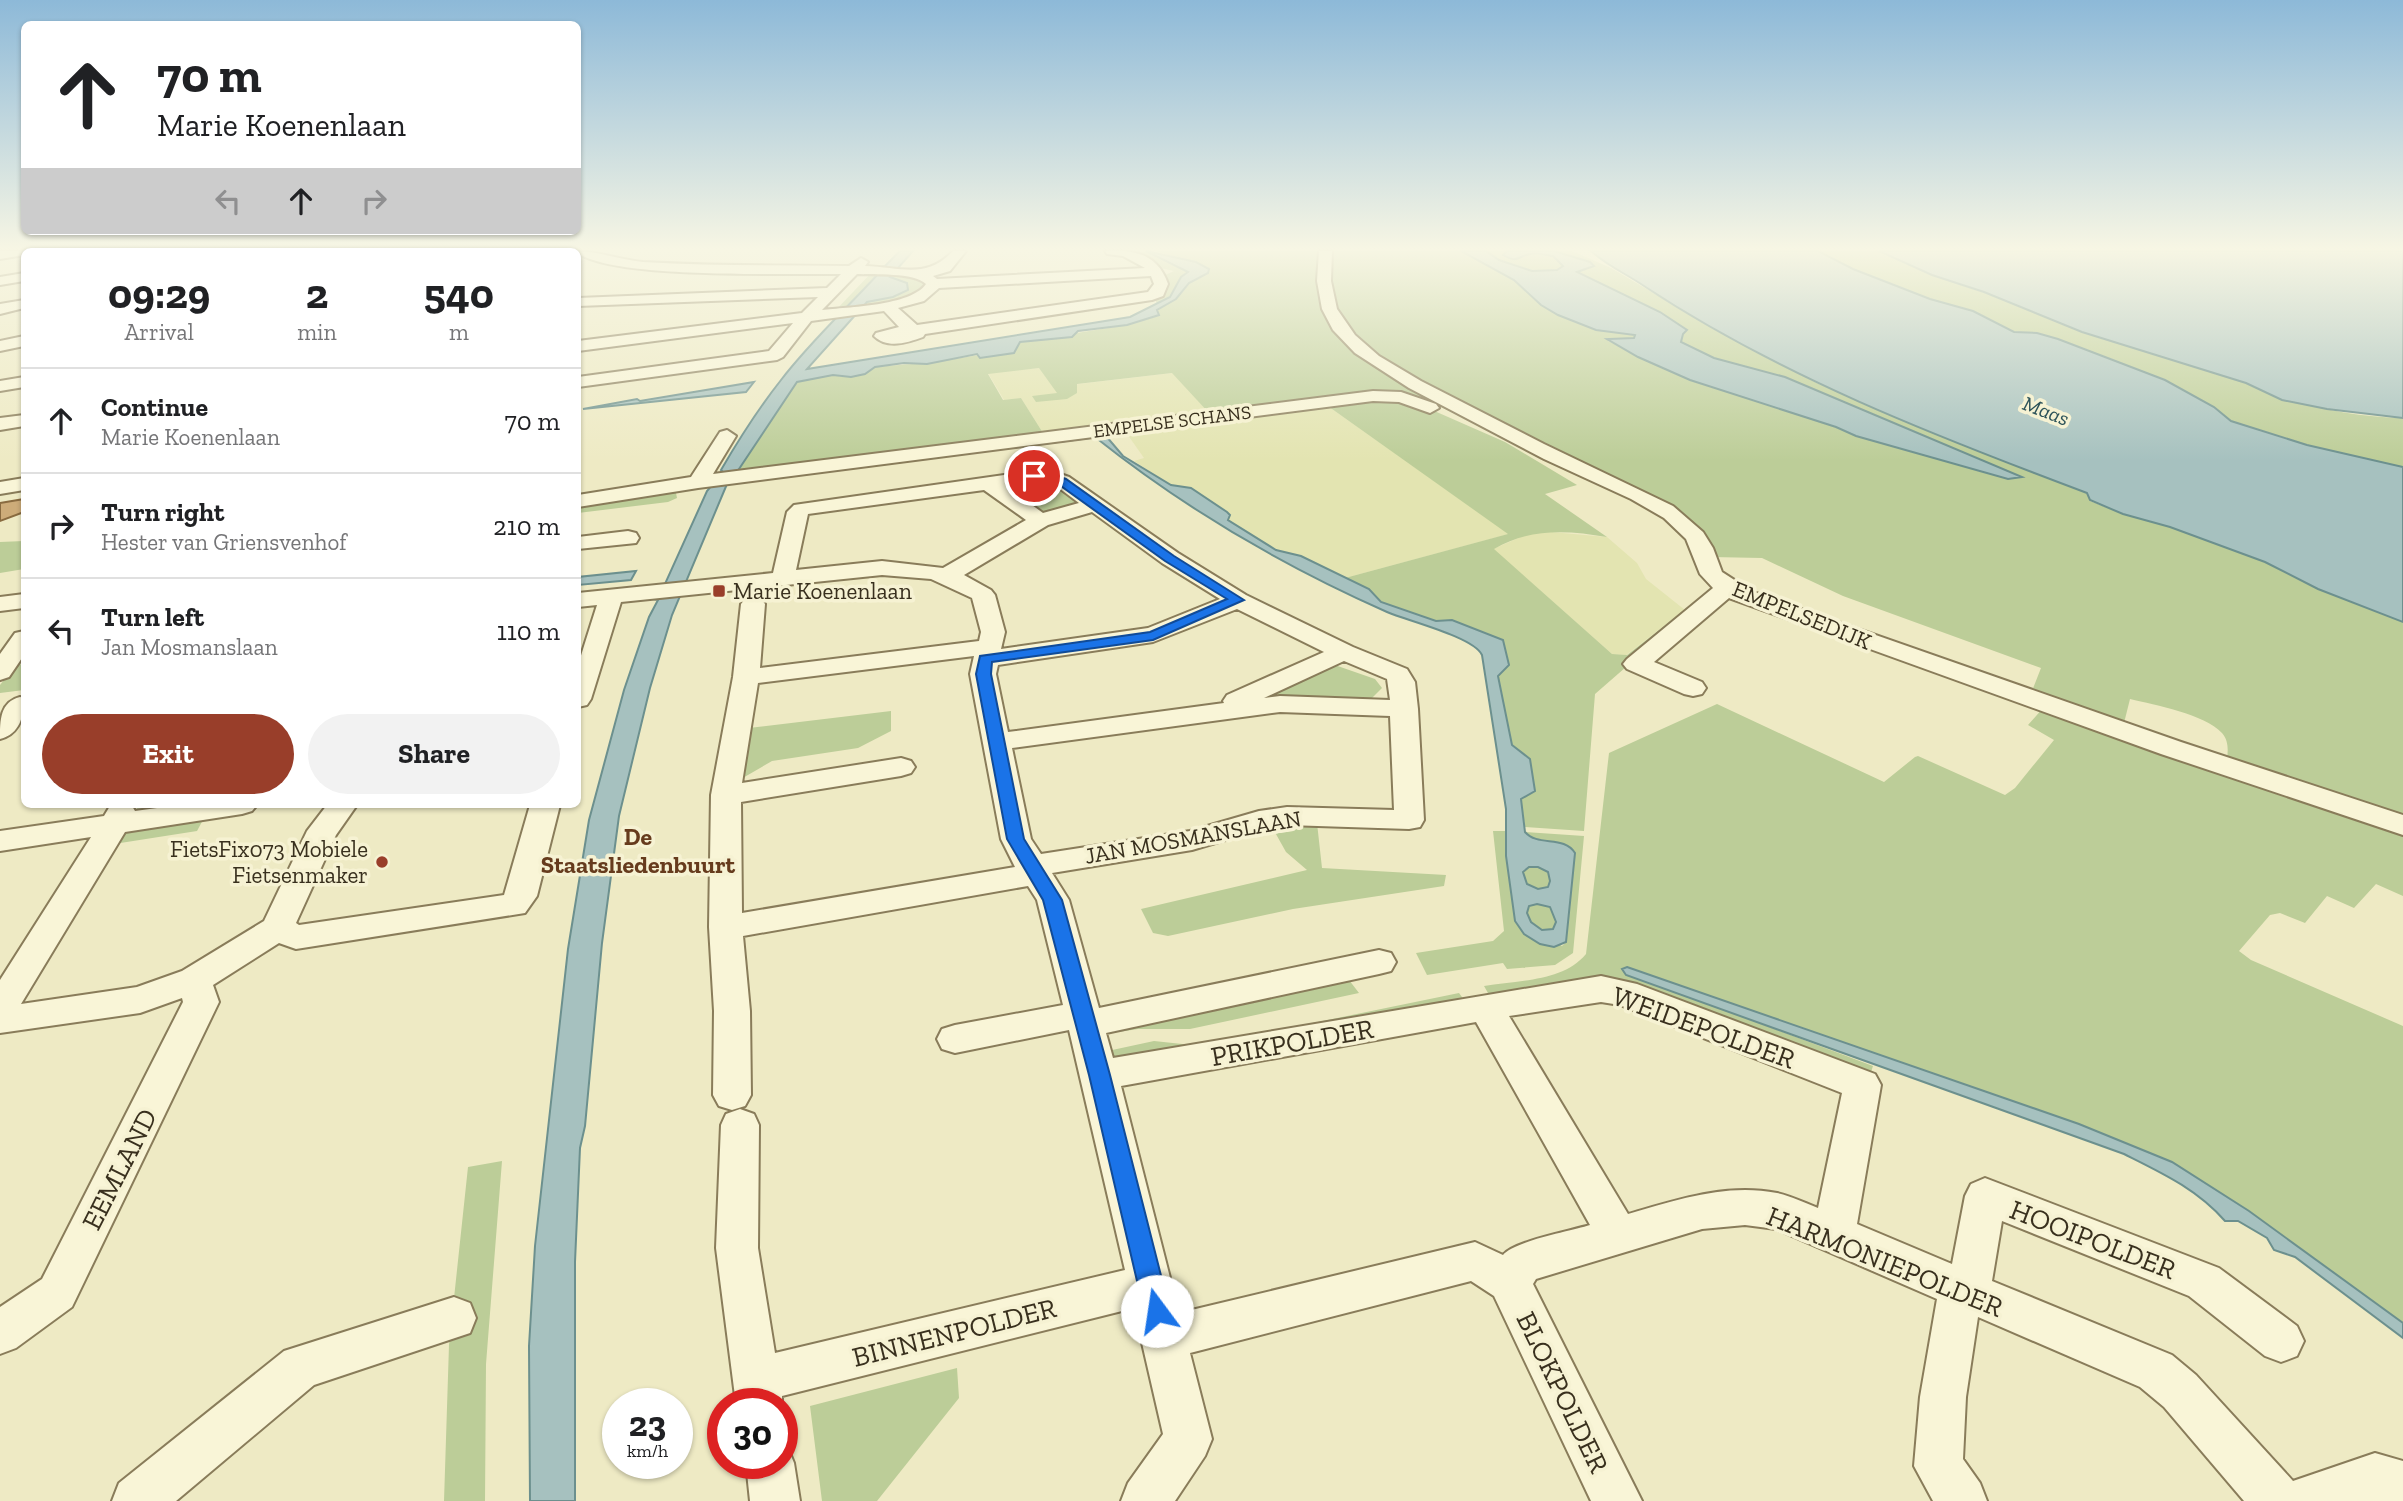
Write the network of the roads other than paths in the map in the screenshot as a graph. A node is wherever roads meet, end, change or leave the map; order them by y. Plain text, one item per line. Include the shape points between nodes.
1 (615, 321) edge
2 (773, 321) edge
3 (803, 321) edge
4 (904, 321) edge
5 (976, 321) edge
6 (1336, 321) edge
7 (619, 340) junction
8 (21, 342) edge
9 (0, 346) edge
10 (581, 346) edge
11 (628, 376) junction
12 (21, 382) edge
13 (581, 382) edge
14 (0, 386) edge
15 (21, 422) edge
16 (0, 425) edge
17 (727, 436) dead end
18 (1549, 454) junction
19 (698, 481) junction
20 (987, 482) junction
21 (21, 484) edge
22 (0, 488) edge
23 (581, 500) edge
24 (1096, 505) junction
25 (1040, 520) junction
26 (628, 538) dead end
27 (581, 543) edge
28 (946, 576) junction
29 (783, 579) junction
30 (1728, 587) junction
31 (611, 597) junction
32 (581, 600) edge
33 (1238, 600) junction
34 (21, 601) edge
35 (0, 604) edge
36 (753, 604) dead end
37 (15, 642) edge
38 (1344, 652) junction
39 (987, 653) junction
40 (0, 672) edge
41 (747, 677) junction
42 (1693, 688) dead end
43 (581, 691) edge
44 (15, 706) edge
45 (1405, 709) junction
46 (1208, 714) junction
47 (0, 731) edge
48 (997, 743) junction
49 (901, 767) dead end
50 (726, 795) junction
51 (205, 808) edge
52 (341, 808) edge
53 (544, 808) edge
54 (120, 815) edge
55 (2403, 825) edge
56 (0, 841) edge
57 (1032, 870) junction
58 (726, 927) junction
59 (276, 928) junction
60 (1379, 962) dead end
61 (194, 980) junction
62 (1485, 1007) junction
63 (0, 1009) edge
64 (1084, 1019) junction
65 (0, 1020) edge
66 (955, 1039) dead end
67 (1099, 1075) junction
68 (1617, 1234) junction
69 (1834, 1234) junction
70 (1509, 1282) junction
71 (1150, 1284) junction
72 (1964, 1292) junction
73 (454, 1318) dead end
74 (0, 1333) edge
75 (1163, 1338) junction
76 (2281, 1341) dead end
77 (758, 1388) edge
78 (773, 1388) edge
79 (772, 1479) edge
80 (2403, 1486) edge
81 (136, 1501) edge
82 (775, 1501) edge
83 (1146, 1501) edge
84 (1617, 1501) edge
85 (1962, 1501) edge
86 (2277, 1501) edge
87 (2305, 1501) edge

1 - 7 street
2 - 7 street
3 - 11 street via 771,356
4 - 5 street via 913,330
6 - 18 street, EMPELSEDIJK via 1353,342 1394,373
7 - 10 street
7 - 11 street
8 - 9 street
11 - 13 street
12 - 14 street
15 - 16 street
17 - 19 street
18 - 19 street, EMPELSE SCHANS via 1417,402 1384,395
18 - 30 street, EMPELSEDIJK via 1641,496 1682,522 1703,550 1707,567
19 - 23 street, EMPELSE SCHANS
20 - 24 street, JAN MOSMANSLAAN via 1046,475
20 - 25 street
20 - 29 street, JAN MOSMANSLAAN via 802,509
21 - 22 street
24 - 25 street
24 - 33 street, JAN MOSMANSLAAN
25 - 28 street
26 - 27 street
28 - 29 street via 912,568
28 - 39 street via 983,595 993,632
29 - 31 street
30 - 42 street via 1636,664
30 - 55 street, EMPELSEDIJK via 1953,672
31 - 32 street
31 - 43 street
33 - 38 street, JAN MOSMANSLAAN
33 - 39 street via 1153,635
34 - 35 street
36 - 41 street
37 - 40 street
38 - 45 street, JAN MOSMANSLAAN via 1398,674
38 - 46 street
39 - 41 street
39 - 48 street via 983,674
41 - 50 street
44 - 47 street
45 - 46 street via 1280,704
45 - 57 street, JAN MOSMANSLAAN via 1409,820 1287,816 1192,840
46 - 48 street
48 - 57 street via 1016,839
49 - 50 street
50 - 58 street
51 - 54 street
52 - 59 street via 322,831
53 - 59 street via 521,896 514,905 296,937
54 - 56 street
54 - 63 street
57 - 58 street
57 - 64 street via 1053,900
58 - 77 street via 736,1110 737,1248
59 - 61 street
60 - 64 street
61 - 65 street via 140,1000
61 - 74 street, EEMLAND via 201,1002 57,1293
62 - 67 street, PRIKPOLDER
62 - 68 street
62 - 69 street, WEIDEPOLDER via 1601,989 1625,993 1862,1085
64 - 66 street
64 - 67 street
67 - 71 street
68 - 69 street, HARMONIEPOLDER via 1702,1211 1745,1207 1779,1211
68 - 70 street, HARMONIEPOLDER via 1522,1264
69 - 72 street, HARMONIEPOLDER
70 - 75 street via 1475,1261
70 - 84 street, BLOKPOLDER
71 - 75 street
71 - 78 street, BINNENPOLDER
72 - 76 street, HOOIPOLDER via 1985,1196 2204,1282
72 - 85 street via 1943,1397 1938,1466
72 - 86 street, HARMONIEPOLDER via 2168,1379
73 - 81 street via 300,1367
75 - 83 street via 1188,1439
79 - 82 street
80 - 87 street via 2375,1478

